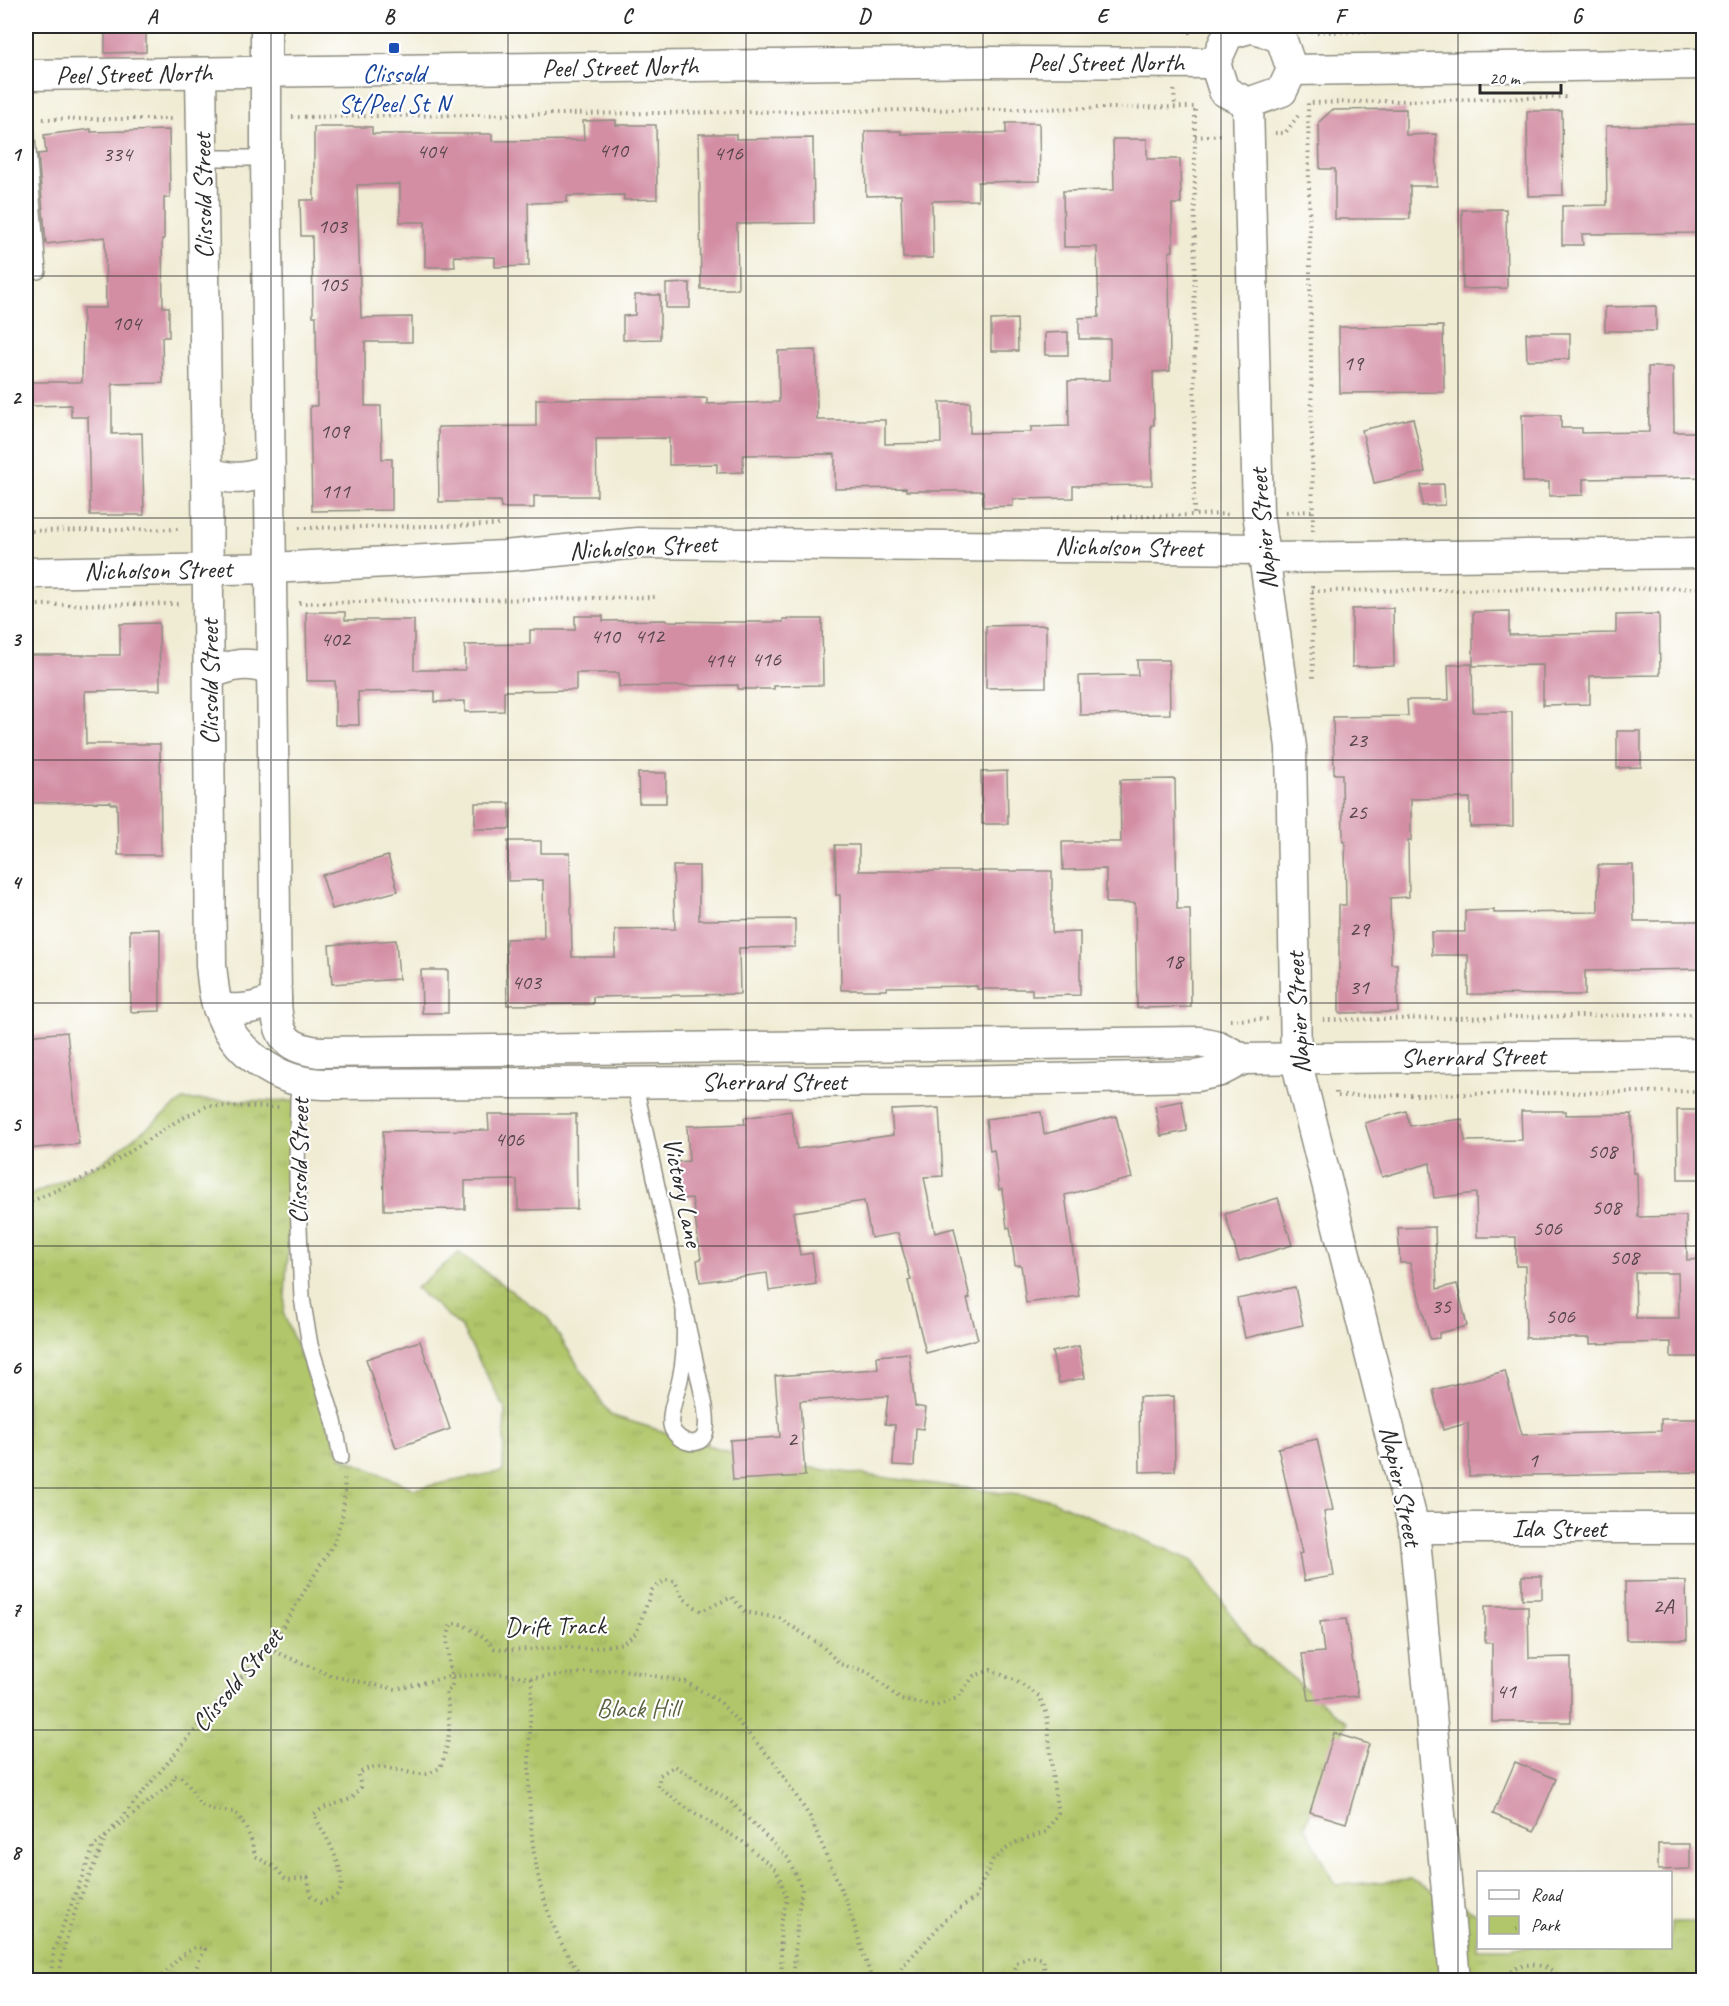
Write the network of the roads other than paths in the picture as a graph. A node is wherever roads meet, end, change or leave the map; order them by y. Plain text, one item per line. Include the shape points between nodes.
1 (266, 26) edge
2 (1253, 26) edge
3 (1215, 63) junction
4 (1704, 64) edge
5 (1292, 70) junction
6 (266, 71) junction
7 (201, 73) junction
8 (26, 75) edge
9 (1248, 104) junction
10 (31, 123) edge
11 (201, 158) junction
12 (266, 158) junction
13 (38, 271) dead end
14 (269, 470) junction
15 (207, 472) junction
16 (1263, 553) junction
17 (1704, 553) edge
18 (271, 568) junction
19 (208, 570) junction
20 (26, 573) edge
21 (271, 671) junction
22 (209, 674) junction
23 (276, 999) junction
24 (218, 1008) junction
25 (302, 1049) junction
26 (349, 1052) junction
27 (1704, 1054) edge
28 (1243, 1059) junction
29 (1296, 1060) junction
30 (634, 1081) junction
31 (350, 1084) junction
32 (300, 1095) junction
33 (684, 1314) junction
34 (341, 1457) road end
35 (1414, 1528) junction
36 (1704, 1528) edge
37 (1455, 1980) edge

1 - 6 street
2 - 3 street via 1228,34
2 - 5 street via 1281,39
3 - 6 street, Peel Street North
3 - 9 street via 1224,91
4 - 5 street
5 - 9 street via 1282,91
6 - 7 street, Peel Street North
6 - 12 street
7 - 8 street, Peel Street North
7 - 11 street, Clissold Street
9 - 16 street, Napier Street via 1258,513
10 - 13 lane
11 - 12 lane
11 - 15 street, Clissold Street
12 - 14 street
14 - 15 street via 239,479
14 - 18 street
15 - 19 street, Clissold Street
16 - 17 street, Nicholson Street via 1312,558
16 - 18 street, Nicholson Street via 638,543 504,556
16 - 29 street, Napier Street via 1291,747
18 - 19 street, Nicholson Street
18 - 21 street
19 - 20 street, Nicholson Street
19 - 22 street, Clissold Street
21 - 22 street via 256,664 240,664
21 - 23 street
22 - 24 street, Clissold Street via 212,966
23 - 24 street via 249,1010
23 - 25 street via 282,1034 291,1045
24 - 32 street, Clissold Street via 232,1035
25 - 26 street, Sherrard Street
25 - 32 street
26 - 28 street, Sherrard Street via 1200,1042
26 - 31 street
27 - 29 street, Sherrard Street
28 - 29 street, Sherrard Street
28 - 30 street, Sherrard Street via 1214,1073 1196,1076
29 - 35 street, Napier Street
30 - 31 street, Sherrard Street
30 - 33 lane, Victory Lane
31 - 32 street, Sherrard Street
32 - 34 lane, Clissold Street via 297,1214 302,1299 310,1345
33 - 33 lane, Victory Lane via 705,1406 704,1435 695,1443 677,1436 671,1423 683,1367
35 - 36 street, Ida Street
35 - 37 street, Napier Street

